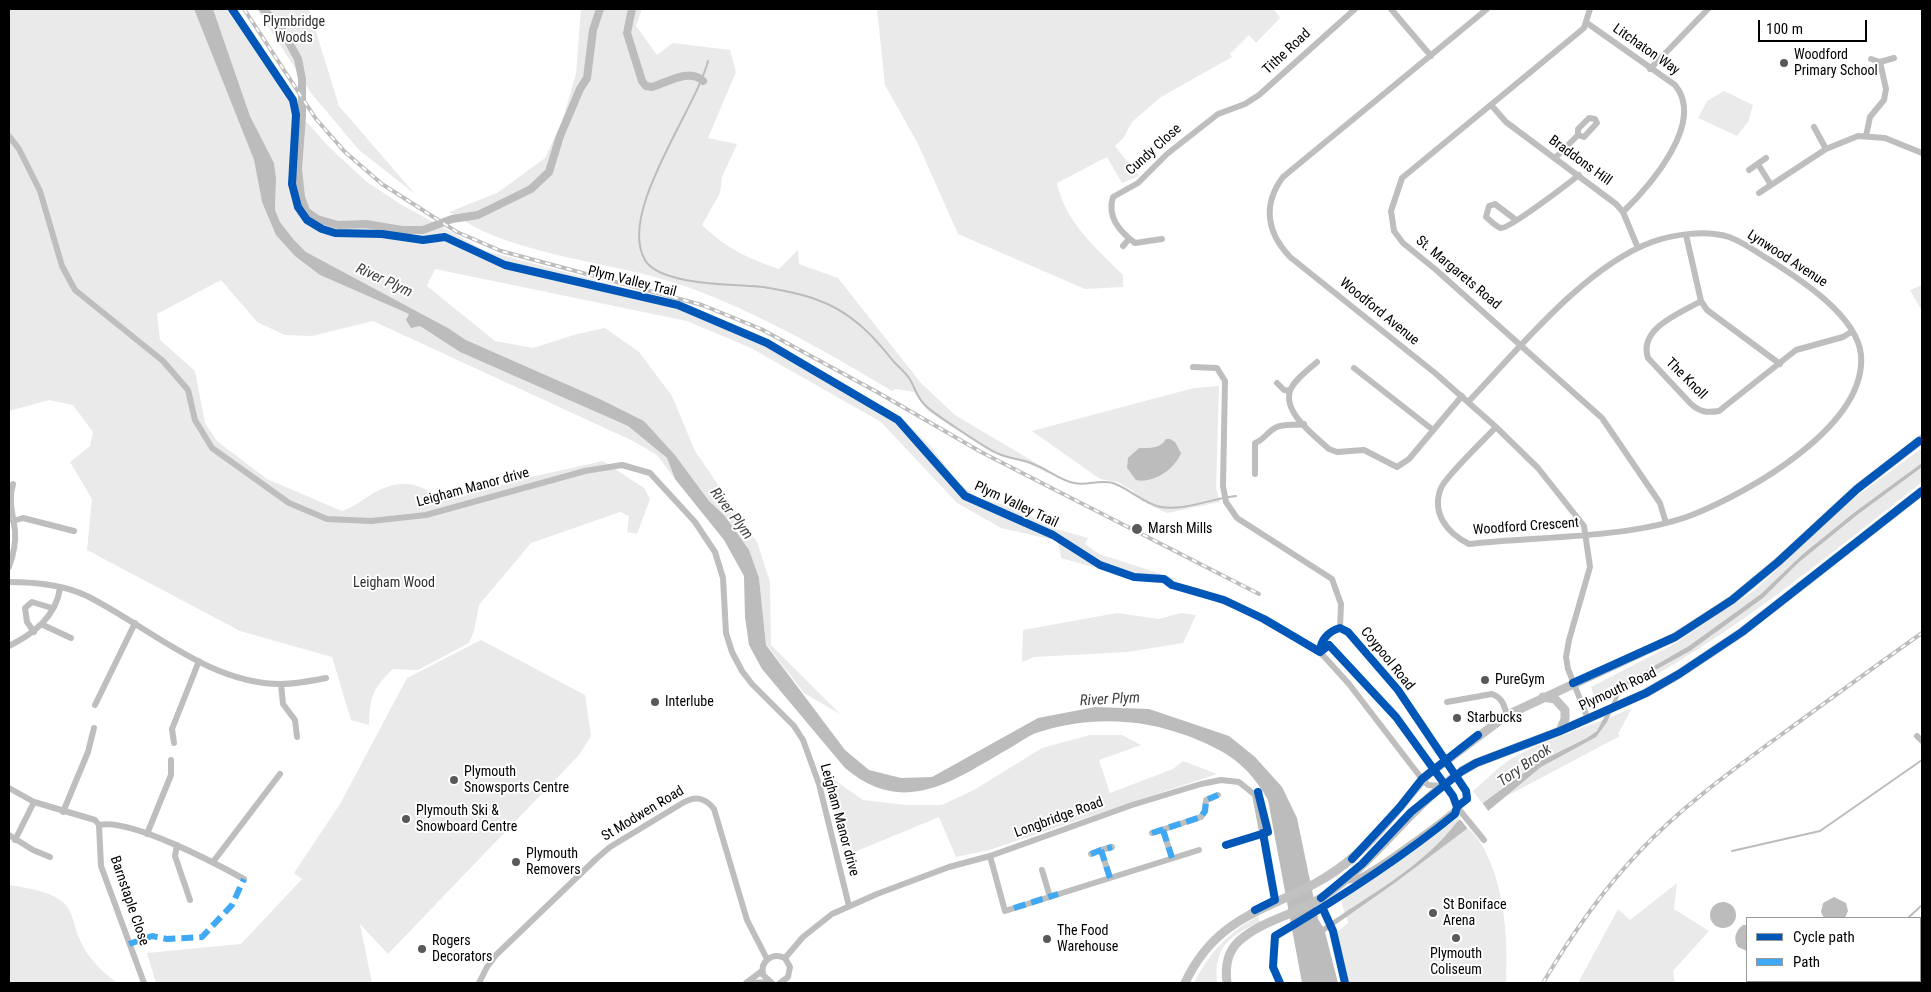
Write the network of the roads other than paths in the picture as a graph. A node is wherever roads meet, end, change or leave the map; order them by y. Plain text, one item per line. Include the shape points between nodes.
1 (1355, 9) edge
2 (1391, 9) edge
3 (1487, 9) edge
4 (1590, 9) edge
5 (1708, 9) edge
6 (1587, 23) junction
7 (1431, 56) junction
8 (1872, 58) dead end
9 (1894, 58) dead end
10 (1880, 62) junction
11 (1650, 69) junction
12 (1259, 95) joint
13 (1492, 106) junction
14 (1814, 127) dead end
15 (1578, 135) dead end
16 (9, 136) edge
17 (1866, 136) junction
18 (1826, 148) junction
19 (1922, 153) edge
20 (1555, 158) junction
21 (1766, 158) dead end
22 (1758, 164) junction
23 (1749, 170) dead end
24 (1579, 175) junction
25 (1771, 185) junction
26 (1759, 193) dead end
27 (1623, 212) junction
28 (1516, 220) junction
29 (1686, 235) junction
30 (1129, 239) junction
31 (1162, 239) dead end
32 (1123, 246) dead end
33 (1638, 248) junction
34 (1701, 301) junction
35 (1851, 332) junction
36 (1522, 345) junction
37 (1316, 362) dead end
38 (1780, 364) junction
39 (1193, 368) dead end
40 (1354, 368) dead end
41 (1277, 383) dead end
42 (1290, 391) junction
43 (1462, 396) junction
44 (1468, 402) junction
45 (1304, 424) junction
46 (1496, 427) junction
47 (1433, 430) junction
48 (1922, 439) edge
49 (1255, 474) dead end
50 (13, 484) dead end
51 (1922, 491) edge
52 (13, 521) junction
53 (1666, 523) junction
54 (74, 531) dead end
55 (1587, 534) junction
56 (9, 567) edge
57 (9, 582) edge
58 (1172, 586) dead end
59 (60, 588) junction
60 (52, 608) junction
61 (135, 624) junction
62 (43, 625) junction
63 (1340, 628) junction
64 (34, 632) junction
65 (71, 638) dead end
66 (9, 646) edge
67 (1320, 652) junction
68 (199, 661) junction
69 (326, 678) dead end
70 (1573, 683) junction
71 (281, 684) junction
72 (1543, 697) junction
73 (1447, 702) dead end
74 (95, 705) dead end
75 (1507, 715) junction
76 (1588, 719) junction
77 (94, 728) dead end
78 (1560, 731) junction
79 (297, 737) dead end
80 (174, 742) dead end
81 (171, 760) dead end
82 (280, 774) dead end
83 (1422, 779) junction
84 (1442, 786) junction
85 (9, 788) edge
86 (1218, 795) dead end
87 (34, 802) junction
88 (1457, 807) junction
89 (63, 812) junction
90 (99, 825) junction
91 (1164, 830) junction
92 (1152, 833) dead end
93 (147, 834) junction
94 (9, 835) edge
95 (15, 840) junction
96 (1484, 840) dead end
97 (176, 845) junction
98 (1112, 847) dead end
99 (1101, 850) junction
100 (1199, 850) dead end
101 (1091, 854) dead end
102 (990, 856) junction
103 (50, 857) dead end
104 (1172, 858) junction
105 (214, 862) junction
106 (1042, 870) dead end
107 (1110, 878) junction
108 (244, 879) dead end
109 (1342, 881) junction
110 (1050, 897) junction
111 (190, 900) dead end
112 (1275, 900) junction
113 (850, 906) junction
114 (785, 958) junction
115 (767, 959) junction
116 (762, 971) junction
117 (788, 980) edge
118 (770, 982) edge
119 (144, 983) edge
120 (479, 983) edge
121 (746, 983) edge
122 (752, 983) edge
123 (780, 983) edge
124 (1184, 983) edge
125 (1227, 983) edge

1 - 12 street, Tithe Road
2 - 7 street
3 - 7 street, Woodford Avenue
4 - 6 street
5 - 11 street
6 - 11 street, Litchaton Way
6 - 13 street, St. Margarets Road
7 - 43 street, Woodford Avenue via 1283,177 1273,197 1270,222 1273,235 1290,257
8 - 10 street
9 - 10 street
10 - 17 street via 1886,89 1884,100 1870,117
11 - 27 street, Litchaton Way via 1682,93 1684,121 1651,183
12 - 30 street, Cundy Close via 1218,114 1167,154 1138,183 1113,197 1111,216
13 - 20 street, Braddons Hill via 1506,122
13 - 36 street, St. Margarets Road via 1402,178 1391,211 1394,231 1403,243
14 - 18 street
15 - 20 street
16 - 113 street, Leigham Manor drive via 19,148 40,191 62,266 75,290 163,361 188,390 195,420 212,448 289,504 327,519 371,521 426,515 585,471 622,465 650,473 694,522 715,552 723,578 726,632 742,671 794,726 803,740 819,784
17 - 18 street
17 - 19 street via 1903,143
18 - 25 street
20 - 24 street, Braddons Hill
21 - 22 street
22 - 23 street
22 - 25 street
24 - 27 street, Braddons Hill
24 - 28 street
25 - 26 street
27 - 33 street, Braddons Hill
28 - 28 street via 1495,204 1486,212 1486,216 1500,228
29 - 33 street, Lynwood Avenue
29 - 34 street
29 - 35 street, Lynwood Avenue via 1714,234 1742,242 1821,295
30 - 31 street via 1135,243
30 - 32 street
33 - 36 street, Lynwood Avenue via 1578,289
34 - 38 street via 1707,310
34 - 38 street, The Knoll via 1651,333 1645,349 1648,358 1697,410 1719,411
35 - 38 street, The Knoll via 1796,350
35 - 53 street, Lynwood Avenue via 1861,356 1859,378 1830,425 1792,458 1738,493
36 - 44 street, Lynwood Avenue
36 - 53 street, St. Margarets Road via 1602,418 1660,503
37 - 42 street
39 - 63 street via 1217,368 1225,381 1226,502 1237,518 1332,579 1341,604
40 - 47 street
41 - 42 street
42 - 45 street via 1292,411
43 - 44 street, Woodford Avenue
43 - 47 street
44 - 46 street, Woodford Avenue
45 - 47 street via 1329,449 1337,452 1364,450 1397,467 1409,459
45 - 49 street via 1280,425 1255,443
46 - 55 street, Woodford Avenue via 1561,494
46 - 55 street, Woodford Crescent via 1442,486 1439,513 1445,527 1454,537 1469,544
48 - 70 main road, Plymouth Road via 1857,489 1732,600 1675,637
50 - 52 street via 10,500
51 - 76 main road, Plymouth Road via 1717,650 1646,693
52 - 54 street via 23,518
52 - 56 street via 14,544
53 - 55 street, Lynwood Avenue
55 - 70 street, Woodford Avenue via 1590,567 1566,657
57 - 59 street
58 - 67 street via 1237,606
59 - 60 street
59 - 61 street via 87,596
60 - 62 street
60 - 64 street via 32,602 25,608 27,622
61 - 68 street
61 - 74 street
62 - 64 street
62 - 65 street
63 - 67 street, Coypool Road via 1324,639
63 - 88 street, Coypool Road via 1348,632 1398,690 1468,796
64 - 66 street
67 - 83 street via 1349,684
68 - 71 street via 240,677
68 - 80 street via 172,729
69 - 71 street
70 - 72 main road, Plymouth Road
70 - 76 street, Woodford Avenue
71 - 79 street via 283,704 295,720
72 - 75 main road, Plymouth Road
72 - 78 main road via 1554,699 1565,710
73 - 75 street via 1492,694 1499,696
75 - 83 main road, Plymouth Road, bridge
76 - 78 main road, Plymouth Road
77 - 89 street via 88,752
78 - 84 main road, Plymouth Road, bridge via 1462,771
81 - 93 street via 171,775
82 - 105 street
83 - 84 street via 1428,785
83 - 112 main road, Plymouth Road via 1352,859
84 - 109 main road, Plymouth Road via 1411,812
85 - 87 street
86 - 91 street via 1205,801 1201,817
87 - 89 street
87 - 95 street
88 - 96 street
88 - 109 street, Coypool Road via 1368,872 1357,879
89 - 90 street via 95,820
90 - 93 street via 111,824
90 - 119 street, Barnstaple Close via 99,850 104,874
91 - 92 street
91 - 104 street
93 - 97 street
94 - 95 street
95 - 103 street
97 - 105 street
97 - 111 street via 175,856
98 - 99 street
99 - 101 street
99 - 107 street
100 - 104 street
102 - 110 street via 1005,911
102 - 112 street, Longbridge Road via 1132,805 1221,780 1239,782 1255,794
102 - 113 street, Longbridge Road via 949,867
104 - 107 street
105 - 108 street
106 - 110 street
107 - 110 street
109 - 125 main road, Plymouth Road via 1321,898 1256,929 1239,941 1229,955
112 - 124 main road, Plymouth Road via 1240,918 1219,934 1198,957
113 - 114 street, Longbridge Road via 817,924
114 - 115 street
114 - 117 street via 790,967
115 - 116 street
115 - 120 street, St Modwen Road via 747,920 714,808 706,800 698,798 689,799 610,847 496,955
116 - 118 street
116 - 121 street
117 - 123 street
118 - 122 street

